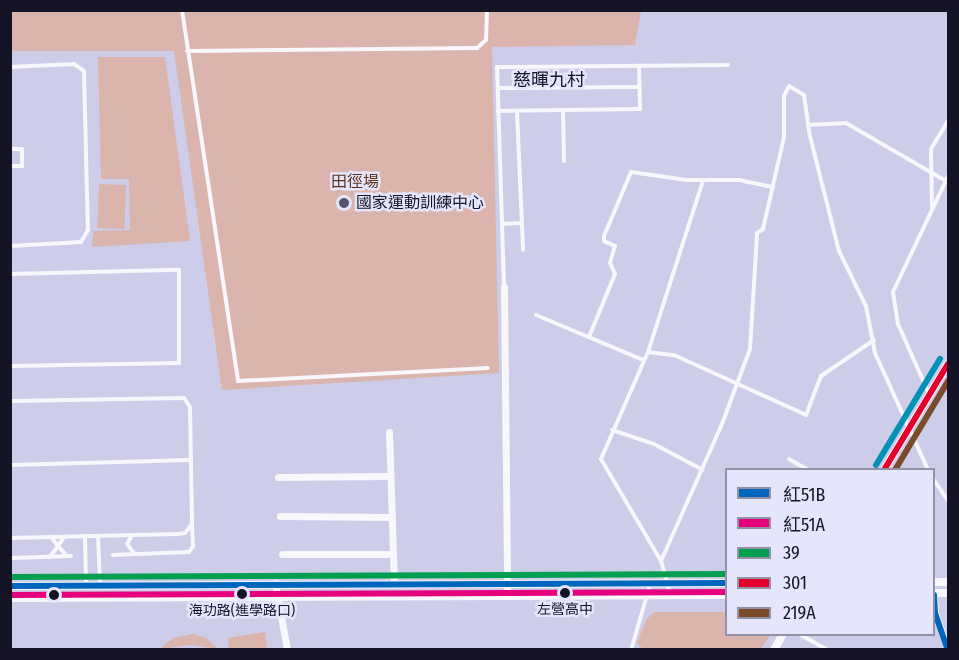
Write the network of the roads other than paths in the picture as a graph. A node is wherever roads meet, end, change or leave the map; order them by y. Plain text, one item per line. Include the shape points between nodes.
1 (182, 10) edge
2 (487, 10) edge
3 (187, 51) junction
4 (728, 65) dead end
5 (10, 66) edge
6 (639, 66) junction
7 (639, 87) junction
8 (498, 88) junction
9 (498, 111) junction
10 (517, 111) junction
11 (563, 111) junction
12 (948, 121) edge
13 (808, 125) junction
14 (10, 150) edge
15 (564, 160) dead end
16 (10, 166) edge
17 (931, 173) junction
18 (948, 176) edge
19 (703, 181) junction
20 (946, 181) junction
21 (773, 187) junction
22 (932, 209) junction
23 (522, 223) junction
24 (502, 224) junction
25 (10, 246) edge
26 (523, 250) dead end
27 (10, 274) edge
28 (504, 287) joint
29 (536, 315) dead end
30 (589, 337) junction
31 (874, 340) junction
32 (648, 352) junction
33 (643, 360) junction
34 (948, 364) edge
35 (10, 366) edge
36 (488, 368) dead end
37 (946, 375) edge
38 (738, 383) junction
39 (930, 395) junction
40 (10, 401) edge
41 (910, 427) junction
42 (612, 430) junction
43 (389, 432) dead end
44 (789, 459) dead end
45 (191, 460) junction
46 (10, 465) edge
47 (804, 468) edge
48 (885, 468) edge
49 (927, 468) edge
50 (703, 470) junction
51 (390, 476) junction
52 (278, 477) dead end
53 (935, 483) edge
54 (948, 501) edge
55 (280, 516) dead end
56 (391, 517) junction
57 (192, 524) junction
58 (178, 534) junction
59 (120, 535) junction
60 (133, 535) junction
61 (65, 536) junction
62 (85, 536) junction
63 (98, 536) junction
64 (50, 537) junction
65 (10, 538) edge
66 (193, 540) junction
67 (127, 544) junction
68 (58, 546) junction
69 (137, 554) junction
70 (282, 554) dead end
71 (392, 554) junction
72 (113, 555) dead end
73 (120, 555) junction
74 (50, 557) junction
75 (10, 558) edge
76 (661, 561) junction
77 (394, 582) junction
78 (275, 583) junction
79 (725, 583) edge
80 (86, 584) junction
81 (100, 584) junction
82 (507, 584) junction
83 (650, 584) junction
84 (669, 584) junction
85 (10, 585) edge
86 (276, 595) junction
87 (394, 595) junction
88 (507, 595) junction
89 (650, 595) junction
90 (670, 595) junction
91 (725, 595) edge
92 (10, 598) edge
93 (935, 616) edge
94 (782, 636) edge
95 (803, 636) edge
96 (287, 650) edge
97 (631, 650) edge
98 (774, 650) edge
99 (828, 650) edge
100 (948, 650) edge

1 - 3 lane
2 - 3 lane via 486,40 477,48
3 - 36 lane via 238,381
4 - 6 lane
5 - 25 lane via 74,64 84,71 88,230 81,242
6 - 7 lane
6 - 8 lane via 497,67
7 - 8 lane
7 - 11 lane via 640,110
8 - 9 lane
9 - 10 lane
9 - 24 lane
10 - 11 lane
10 - 23 lane
11 - 15 lane
12 - 17 lane via 931,149
13 - 17 lane via 846,123
13 - 21 lane via 804,95 789,86 784,96 785,131
13 - 31 lane via 839,251 866,306
14 - 16 lane via 22,149 22,166
17 - 20 lane
17 - 22 lane
18 - 20 lane
19 - 21 lane via 739,180
19 - 30 lane via 631,172 604,236 604,241 615,246 610,263 615,273
19 - 32 lane
20 - 22 lane
21 - 38 lane via 764,229 757,233 750,349
22 - 39 lane via 893,292 898,324
23 - 24 lane
23 - 26 lane
24 - 28 lane
27 - 35 lane via 179,270 179,363
28 - 82 street
29 - 30 lane
30 - 33 lane
31 - 38 lane via 821,376 806,415
31 - 41 lane via 875,353
32 - 33 lane
32 - 38 lane via 674,355
33 - 42 lane
34 - 37 street
37 - 39 street
38 - 50 lane
39 - 41 street
40 - 45 lane via 184,398 190,407
41 - 48 street
41 - 49 lane
42 - 50 lane via 654,444
42 - 76 lane via 601,463
43 - 51 street
44 - 47 lane
45 - 46 lane
45 - 57 lane
50 - 76 lane
51 - 52 street
51 - 56 street
53 - 54 lane
55 - 56 street
56 - 71 street
57 - 58 lane via 185,533
57 - 66 lane
58 - 60 lane
58 - 66 lane
59 - 60 lane
59 - 63 lane
59 - 67 lane
60 - 67 lane
61 - 62 lane
61 - 64 lane
61 - 68 lane
62 - 63 lane
62 - 80 lane
63 - 81 lane
64 - 65 lane
64 - 68 lane
66 - 69 lane via 189,552
67 - 69 lane
67 - 73 lane
68 - 74 lane
68 - 74 lane via 69,556
69 - 73 lane
70 - 71 street
71 - 77 street
72 - 73 lane
74 - 75 lane
76 - 84 lane
77 - 78 street
77 - 82 street
77 - 87 street
78 - 81 street
78 - 86 street
79 - 84 street
80 - 81 street
80 - 85 street
82 - 83 street
82 - 88 street
83 - 84 street
83 - 89 lane
84 - 90 lane
86 - 87 street
86 - 92 street
86 - 96 street
87 - 88 street
88 - 89 street
89 - 90 street
89 - 97 lane
90 - 91 street
93 - 100 street
94 - 98 street
95 - 99 lane

